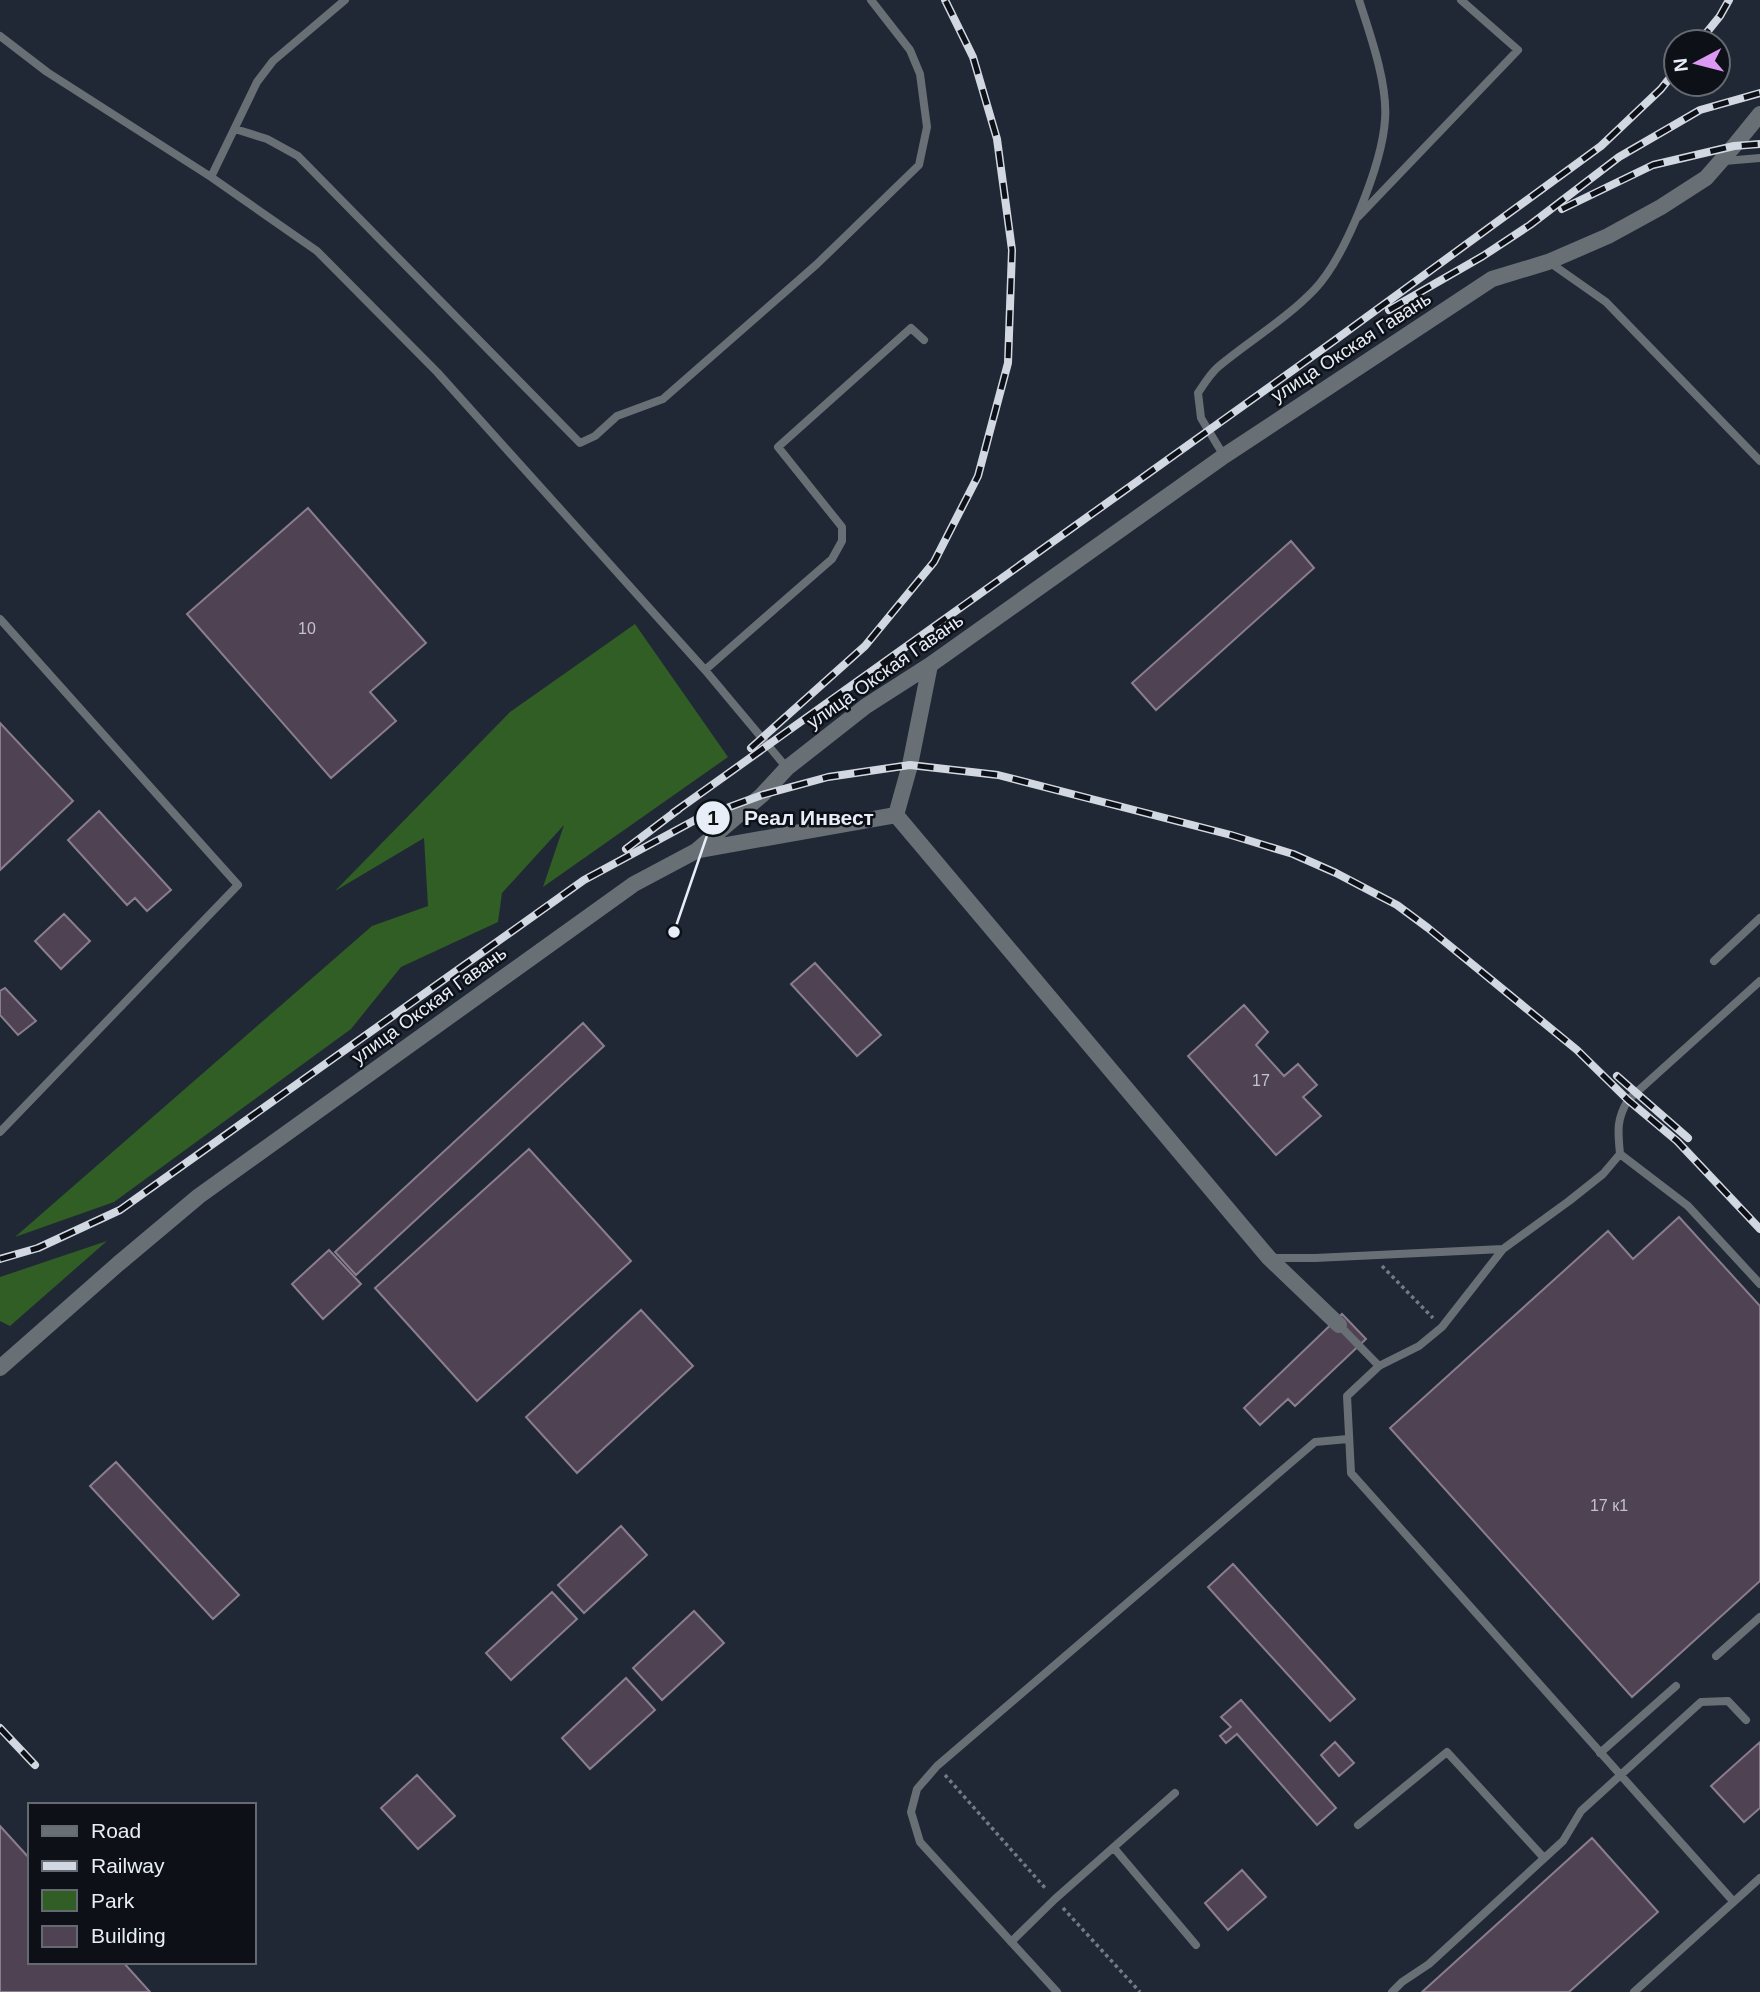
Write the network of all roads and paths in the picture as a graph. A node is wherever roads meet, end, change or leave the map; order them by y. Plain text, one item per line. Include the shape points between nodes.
1 (345, 0) edge
2 (871, 0) edge
3 (1360, 0) edge
4 (1461, 0) edge
5 (0, 36) edge
6 (1760, 114) edge
7 (235, 129) junction
8 (1760, 158) edge
9 (1721, 161) junction
10 (211, 177) junction
11 (1356, 219) junction
12 (1548, 262) junction
13 (924, 340) dead end
14 (1224, 456) junction
15 (1760, 461) edge
16 (0, 619) edge
17 (930, 666) junction
18 (705, 670) junction
19 (787, 768) junction
20 (896, 816) junction
21 (696, 851) junction
22 (1760, 918) edge
23 (1714, 961) dead end
24 (1760, 981) edge
25 (0, 1132) edge
26 (1620, 1154) junction
27 (1503, 1249) junction
28 (1370, 1255) junction
29 (1269, 1258) junction
30 (1760, 1284) edge
31 (1339, 1325) joint
32 (1442, 1327) junction
33 (1378, 1366) junction
34 (0, 1368) edge
35 (1348, 1439) junction
36 (1760, 1617) edge
37 (1716, 1656) dead end
38 (1676, 1686) dead end
39 (1746, 1720) dead end
40 (1600, 1753) junction
41 (937, 1766) junction
42 (1620, 1776) junction
43 (1175, 1793) dead end
44 (1358, 1825) dead end
45 (1114, 1848) junction
46 (1544, 1858) junction
47 (1760, 1878) edge
48 (1055, 1899) junction
49 (1733, 1902) junction
50 (1011, 1942) junction
51 (1196, 1945) dead end
52 (1057, 1992) edge
53 (1140, 1992) edge
54 (1392, 1992) edge
55 (1633, 1992) edge

1 - 7 lane via 273,61 257,82
2 - 7 lane via 910,50 920,74 927,127 919,165 817,264 663,399 617,416 580,443 298,156
3 - 11 lane via 1381,77 1385,118 1378,158
4 - 11 lane via 1518,50
5 - 10 lane via 47,72
6 - 9 street, улица Окская Гавань
7 - 10 lane
8 - 9 lane
9 - 12 street, улица Окская Гавань via 1706,178 1661,207
10 - 18 lane via 317,251 437,372
11 - 14 lane via 1315,290 1216,369 1198,393 1201,418
12 - 14 street, улица Окская Гавань via 1492,279
12 - 15 lane via 1606,302
13 - 18 lane via 912,328 778,447 842,527 842,541 832,559
14 - 17 street, улица Окская Гавань
16 - 25 lane via 238,885
17 - 19 street, улица Окская Гавань via 866,706
17 - 20 street
18 - 19 lane
19 - 21 street, улица Окская Гавань
20 - 21 street
20 - 29 street
21 - 34 street, улица Окская Гавань via 634,884 199,1196
22 - 23 lane
24 - 26 lane via 1628,1100 1620,1114
26 - 27 lane via 1595,1181
26 - 30 lane via 1688,1206
27 - 28 lane
27 - 32 lane
28 - 29 lane
28 - 32 path
29 - 31 street
31 - 33 lane
32 - 33 lane via 1419,1346
33 - 35 lane via 1347,1396
35 - 40 lane via 1351,1473
35 - 41 lane via 1315,1443
36 - 37 lane
38 - 40 lane
39 - 42 lane via 1728,1701 1701,1702
40 - 42 lane
41 - 48 path
41 - 50 lane via 917,1789 911,1812 920,1842
42 - 46 lane via 1581,1811 1563,1841
42 - 49 lane
43 - 45 lane
44 - 46 lane via 1447,1752
45 - 48 lane
45 - 51 lane
46 - 54 lane
47 - 49 lane
48 - 50 lane
48 - 53 path
49 - 55 lane
50 - 52 lane

